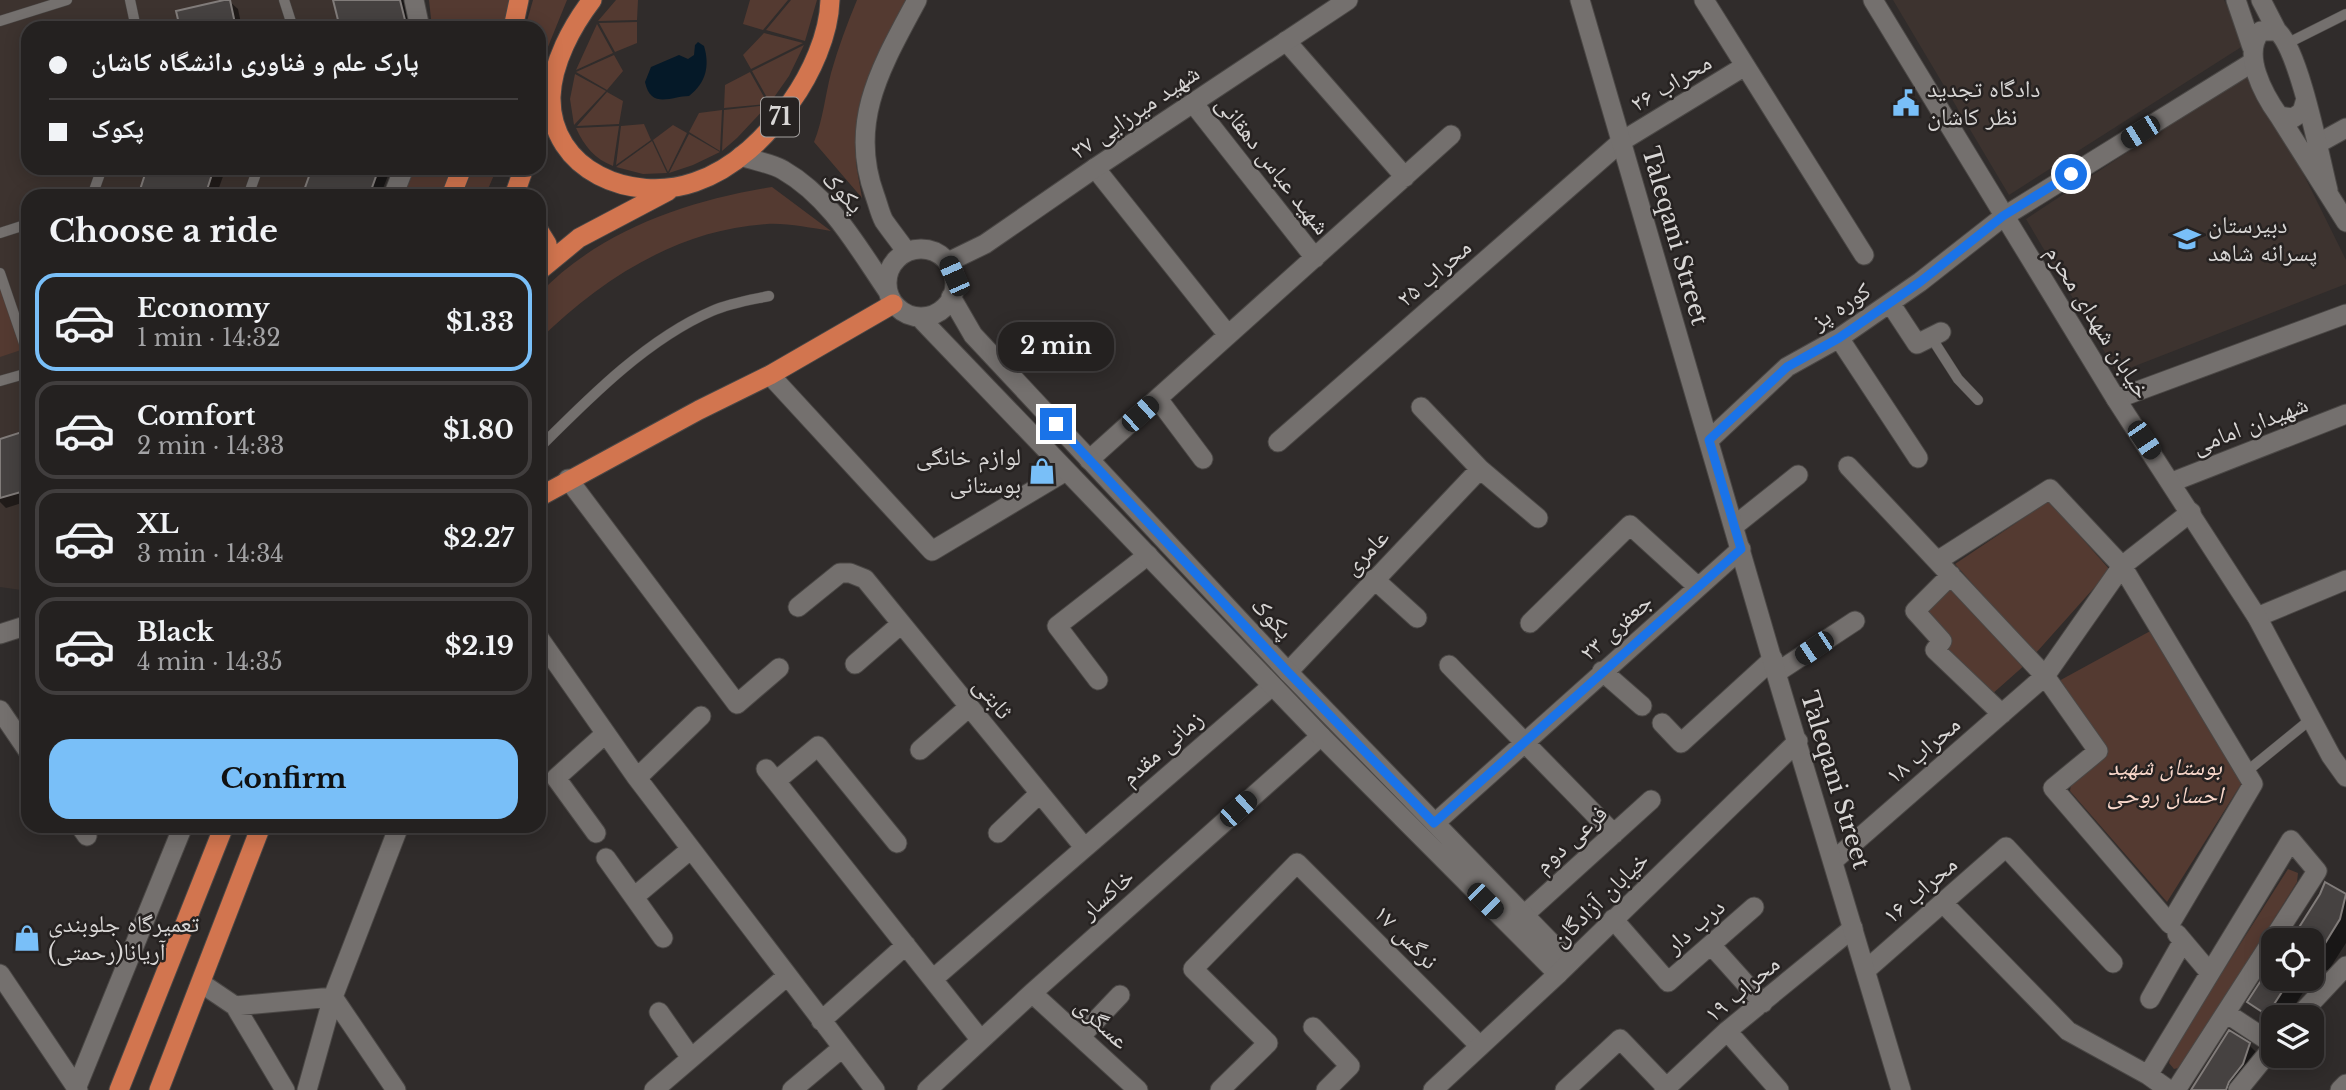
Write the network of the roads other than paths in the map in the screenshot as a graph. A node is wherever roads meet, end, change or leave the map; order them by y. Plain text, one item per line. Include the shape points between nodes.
1 (67, 0) edge
2 (130, 0) edge
3 (284, 0) edge
4 (414, 0) edge
5 (519, 0) edge
6 (592, 0) edge
7 (917, 0) edge
8 (1348, 0) edge
9 (1580, 0) edge
10 (1704, 0) edge
11 (1873, 0) edge
12 (2236, 0) edge
13 (2261, 0) edge
14 (832, 6) edge
15 (582, 9) edge
16 (2346, 14) edge
17 (0, 21) edge
18 (134, 21) edge
19 (291, 21) edge
20 (418, 21) edge
21 (514, 21) edge
22 (2281, 37) junction
23 (1286, 41) junction
24 (2253, 54) junction
25 (1745, 66) junction
26 (551, 96) junction
27 (2305, 102) junction
28 (1193, 103) junction
29 (546, 110) edge
30 (2279, 116) junction
31 (2346, 128) edge
32 (1451, 135) dead end
33 (1622, 141) junction
34 (2317, 144) junction
35 (741, 156) junction
36 (1095, 168) junction
37 (1405, 177) junction
38 (676, 187) junction
39 (2328, 190) junction
40 (2003, 216) junction
41 (2346, 222) edge
42 (21, 226) edge
43 (0, 233) edge
44 (906, 251) junction
45 (1864, 255) dead end
46 (1315, 258) junction
47 (948, 262) junction
48 (546, 265) edge
49 (0, 273) edge
50 (769, 296) dead end
51 (890, 297) junction
52 (951, 298) junction
53 (1890, 303) junction
54 (2346, 314) edge
55 (920, 318) junction
56 (21, 334) edge
57 (1936, 334) joint
58 (1228, 335) junction
59 (1839, 338) junction
60 (770, 374) junction
61 (21, 375) edge
62 (0, 381) edge
63 (2116, 398) junction
64 (1157, 399) junction
65 (1978, 400) dead end
66 (1421, 407) dead end
67 (2346, 414) edge
68 (1709, 440) junction
69 (546, 441) edge
70 (1278, 442) dead end
71 (1918, 458) dead end
72 (1203, 459) dead end
73 (1089, 460) junction
74 (1848, 466) dead end
75 (1480, 468) junction
76 (1066, 471) junction
77 (1798, 475) dead end
78 (568, 479) junction
79 (2172, 482) junction
80 (546, 493) edge
81 (2191, 512) junction
82 (1538, 518) dead end
83 (1734, 526) junction
84 (1741, 549) junction
85 (1148, 555) junction
86 (1937, 561) junction
87 (2122, 566) junction
88 (1951, 575) junction
89 (1374, 579) junction
90 (2346, 580) edge
91 (1698, 587) junction
92 (798, 607) dead end
93 (2257, 617) junction
94 (1417, 618) dead end
95 (1240, 621) junction
96 (1855, 621) dead end
97 (1530, 623) dead end
98 (901, 624) junction
99 (21, 627) edge
100 (0, 634) edge
101 (1226, 636) junction
102 (546, 648) edge
103 (855, 664) dead end
104 (1448, 665) dead end
105 (1774, 666) junction
106 (779, 668) dead end
107 (1602, 671) junction
108 (1288, 672) junction
109 (2045, 676) junction
110 (1098, 680) dead end
111 (1272, 686) junction
112 (1642, 706) dead end
113 (969, 707) junction
114 (0, 710) edge
115 (2002, 714) junction
116 (701, 716) dead end
117 (2311, 719) junction
118 (1662, 723) dead end
119 (605, 734) junction
120 (1321, 736) junction
121 (21, 741) edge
122 (1798, 741) junction
123 (1523, 742) junction
124 (920, 750) dead end
125 (2246, 772) junction
126 (2346, 777) edge
127 (637, 778) junction
128 (1040, 793) junction
129 (1651, 800) dead end
130 (1434, 823) junction
131 (180, 833) edge
132 (217, 833) edge
133 (221, 833) edge
134 (258, 833) edge
135 (396, 833) edge
136 (596, 833) dead end
137 (998, 833) dead end
138 (1614, 834) junction
139 (897, 843) dead end
140 (1084, 847) junction
141 (691, 849) junction
142 (212, 857) junction
143 (606, 858) dead end
144 (1833, 860) junction
145 (634, 897) junction
146 (1942, 903) junction
147 (1754, 907) dead end
148 (1524, 915) junction
149 (1614, 919) junction
150 (2170, 924) junction
151 (1853, 928) junction
152 (663, 938) dead end
153 (2183, 941) junction
154 (906, 945) junction
155 (1711, 945) junction
156 (2113, 963) dead end
157 (2346, 966) edge
158 (1564, 968) junction
159 (1866, 970) junction
160 (2210, 973) junction
161 (0, 974) edge
162 (787, 976) junction
163 (933, 979) junction
164 (201, 983) junction
165 (1032, 993) junction
166 (1121, 995) dead end
167 (333, 997) junction
168 (2151, 999) dead end
169 (1763, 1003) junction
170 (2309, 1005) edge
171 (235, 1006) junction
172 (659, 1012) dead end
173 (2226, 1013) junction
174 (821, 1021) junction
175 (1313, 1027) dead end
176 (1727, 1031) junction
177 (1081, 1036) junction
178 (2261, 1038) edge
179 (981, 1039) junction
180 (1480, 1046) junction
181 (842, 1048) junction
182 (691, 1058) junction
183 (2261, 1061) edge
184 (2148, 1076) junction
185 (2346, 1084) edge
186 (1665, 1089) edge
187 (77, 1090) edge
188 (119, 1090) edge
189 (159, 1090) edge
190 (285, 1090) edge
191 (307, 1090) edge
192 (396, 1090) edge
193 (654, 1090) edge
194 (792, 1090) edge
195 (875, 1090) edge
196 (928, 1090) edge
197 (1138, 1090) edge
198 (1220, 1090) edge
199 (1326, 1090) edge
200 (1433, 1090) edge
201 (1566, 1090) edge
202 (1779, 1090) edge
203 (1901, 1090) edge
204 (2169, 1090) edge
205 (2176, 1090) edge
206 (2238, 1090) edge
207 (2340, 1090) edge

1 - 17 lane
2 - 18 lane
3 - 19 lane
4 - 20 street
5 - 21 highway
6 - 15 highway, 71
7 - 44 street via 883,64 868,106 864,147 868,178 883,219
8 - 23 street, شهید میرزایی ۲۷
9 - 33 street, Taleqani Street
10 - 25 street
11 - 40 street, خیابان شهدای محرم
12 - 24 street
13 - 22 street
14 - 35 highway, 71 via 803,86 784,113
15 - 26 highway, 71 via 557,68
16 - 22 lane
22 - 24 street, کوره پز via 2261,31
22 - 27 street via 2303,85
23 - 28 street, شهید میرزایی ۲۷
23 - 37 street
24 - 30 street
24 - 40 street, کوره پز
25 - 33 street, محراب ۲۶
25 - 45 street
26 - 29 highway, 71
26 - 38 highway, 71 via 555,126 582,166 617,183 643,189
27 - 30 street via 2298,116
27 - 34 street
28 - 36 street, شهید میرزایی ۲۷
28 - 46 street, شهید عباس دهقانی
30 - 39 street
31 - 34 street
32 - 37 street
33 - 68 street, Taleqani Street
33 - 70 street, محراب ۲۵
34 - 39 street
35 - 38 highway, 71 via 720,171
35 - 51 street, پکوک via 782,169 818,195
36 - 47 street, شهید میرزایی ۲۷ via 985,244
36 - 58 street
37 - 46 street
38 - 48 highway, 71 via 579,238
39 - 41 street
40 - 53 street, کوره پز
40 - 63 street, خیابان شهدای محرم
42 - 43 lane
44 - 47 street via 922,248
44 - 51 street via 887,274
46 - 58 street
47 - 52 street via 954,276
49 - 56 lane
50 - 69 lane via 720,308 669,335 599,390
51 - 55 street via 905,314
51 - 60 highway
52 - 55 street via 935,315
52 - 73 street, پکوک via 972,335
53 - 57 street via 1917,344
53 - 59 street, کوره پز
54 - 63 street
55 - 76 street, پکوک
57 - 65 lane via 1958,379
58 - 64 street
59 - 68 street, کوره پز via 1787,367
59 - 71 street
60 - 76 street via 932,551
60 - 78 highway
61 - 62 lane
63 - 79 street, خیابان شهدای محرم
64 - 72 street
64 - 73 street
66 - 75 street
67 - 79 street, شهیدان امامی
68 - 83 street, Taleqani Street
73 - 95 street, پکوک
74 - 86 street
75 - 82 street
75 - 89 street, عامری
76 - 85 street, پکوک
77 - 83 street
78 - 80 highway
78 - 106 street via 737,704
79 - 81 street, خیابان شهدای محرم
81 - 87 street, محراب ۱۸
81 - 93 street, خیابان شهدای محرم
83 - 84 street, Taleqani Street
84 - 91 street, جعفری ۲۳
84 - 105 street, Taleqani Street
85 - 101 street, پکوک
85 - 110 street via 1057,626
86 - 87 street via 2050,489
86 - 88 street
87 - 109 street, محراب ۱۸
87 - 125 street
88 - 109 street
88 - 115 street via 1915,611 1942,641 1936,649
89 - 94 street
89 - 108 street, عامری
90 - 93 street
91 - 97 street via 1630,525
91 - 107 street, جعفری ۲۳
92 - 98 street, ثابتی via 841,573 850,573 865,579
93 - 117 street, خیابان شهدای محرم
95 - 101 street
95 - 108 street, پکوک
96 - 105 street
98 - 103 street
98 - 113 street, ثابتی
99 - 100 street
101 - 111 street, پکوک
102 - 119 street
104 - 123 street
105 - 118 street via 1681,743
105 - 122 street, Taleqani Street
107 - 112 street
107 - 123 street, جعفری ۲۳
108 - 130 street, پکوک
109 - 115 street, محراب ۱۸
109 - 150 street via 2098,751 2053,788
111 - 120 street, پکوک
111 - 140 street, زمانی مقدم
113 - 124 street
113 - 128 street, ثابتی
114 - 121 street
115 - 144 street, محراب ۱۸
116 - 127 street
117 - 125 lane
117 - 126 street, خیابان شهدای محرم
119 - 127 street
119 - 136 street via 556,778
120 - 158 street, پکوک
120 - 165 street, خاکسار
122 - 144 street, Taleqani Street
122 - 149 street, خیابان آزادگان
123 - 130 street, جعفری ۲۳
123 - 138 street
125 - 150 street via 2253,784
127 - 141 street
128 - 137 street
128 - 140 street, ثابتی
129 - 138 street, فرعی دوم
130 - 148 street, پکوک
131 - 187 street
132 - 142 highway
133 - 142 highway
134 - 164 highway
135 - 167 street
138 - 148 street, فرعی دوم
139 - 154 street via 817,746 771,775
140 - 163 street, زمانی مقدم
141 - 145 street
141 - 162 street
142 - 188 highway
143 - 145 street
144 - 151 street, Taleqani Street
145 - 152 street
146 - 156 street, محراب ۱۶ via 2006,848
146 - 159 street, محراب ۱۶
146 - 184 street via 2068,1031
147 - 155 street, درب دار
148 - 158 street, پکوک
149 - 155 street, درب دار via 1668,982
149 - 158 street, خیابان آزادگان
150 - 153 street
151 - 159 street, Taleqani Street
151 - 169 street, محراب ۱۹
153 - 160 street
153 - 168 street
154 - 163 street
154 - 174 street
155 - 169 street
157 - 170 street
158 - 180 street, خیابان آزادگان
159 - 203 street, Taleqani Street
160 - 173 street via 2291,840 2317,871
160 - 184 street
161 - 187 street
162 - 174 street
162 - 182 street
163 - 179 street
164 - 171 street
164 - 189 highway
165 - 177 street, عسگری
165 - 179 street, خاکسار
166 - 177 street
167 - 171 street
167 - 191 street
167 - 192 street
169 - 176 street, محراب ۱۹
171 - 190 street
172 - 182 street
173 - 178 street
173 - 205 street
174 - 181 street
175 - 199 street via 1350,1066
176 - 186 street, محراب ۱۹
176 - 202 street
177 - 197 street, عسگری
179 - 196 street, خاکسار
180 - 198 street, نرگس ۱۷ via 1297,863 1193,969 1268,1043
180 - 200 street, خیابان آزادگان
181 - 194 street
181 - 195 street
182 - 193 street
183 - 206 street
184 - 204 street
185 - 207 street
186 - 201 street via 1620,1039

